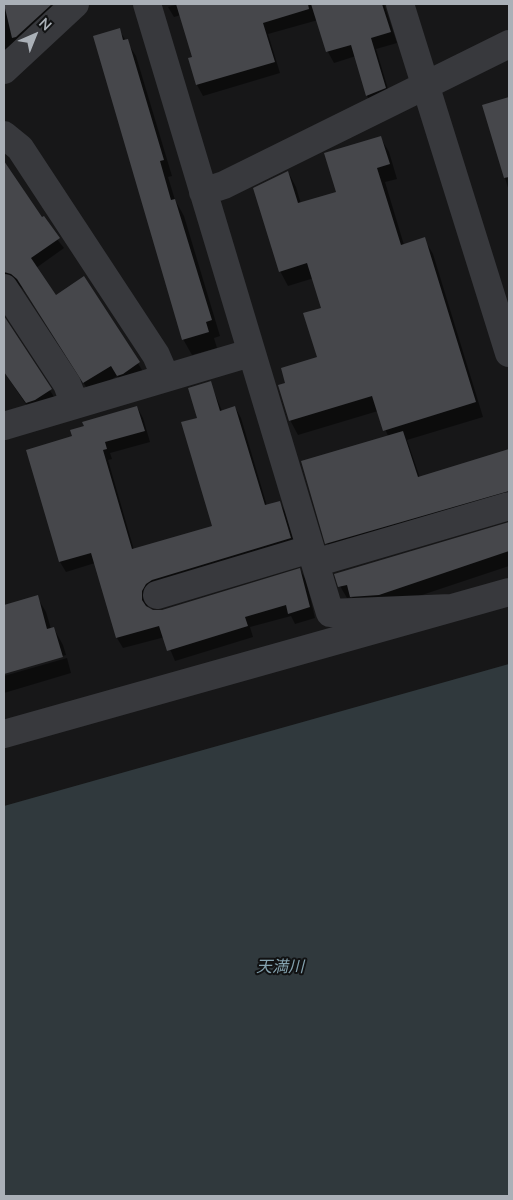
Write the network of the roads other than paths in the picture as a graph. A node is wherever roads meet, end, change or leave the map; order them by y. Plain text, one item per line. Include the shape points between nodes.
1 (76, 4) edge
2 (147, 4) edge
3 (400, 4) edge
4 (509, 44) edge
5 (5, 65) edge
6 (425, 85) junction
7 (4, 135) edge
8 (203, 192) junction
9 (4, 288) edge
10 (250, 353) junction
11 (509, 353) edge
12 (166, 378) junction
13 (76, 405) junction
14 (4, 426) edge
15 (509, 506) edge
16 (313, 556) junction
17 (509, 592) edge
18 (157, 595) dead end
19 (451, 608) junction
20 (4, 734) edge

1 - 5 street
2 - 8 street
3 - 6 street
4 - 6 street
6 - 8 street via 224,185
6 - 11 street
7 - 12 street via 20,148 156,355
8 - 10 street
9 - 13 street via 67,384
10 - 12 street
10 - 16 street
12 - 13 street
13 - 14 street
15 - 16 street
16 - 18 street
16 - 19 street via 330,613
17 - 19 street
19 - 20 street

